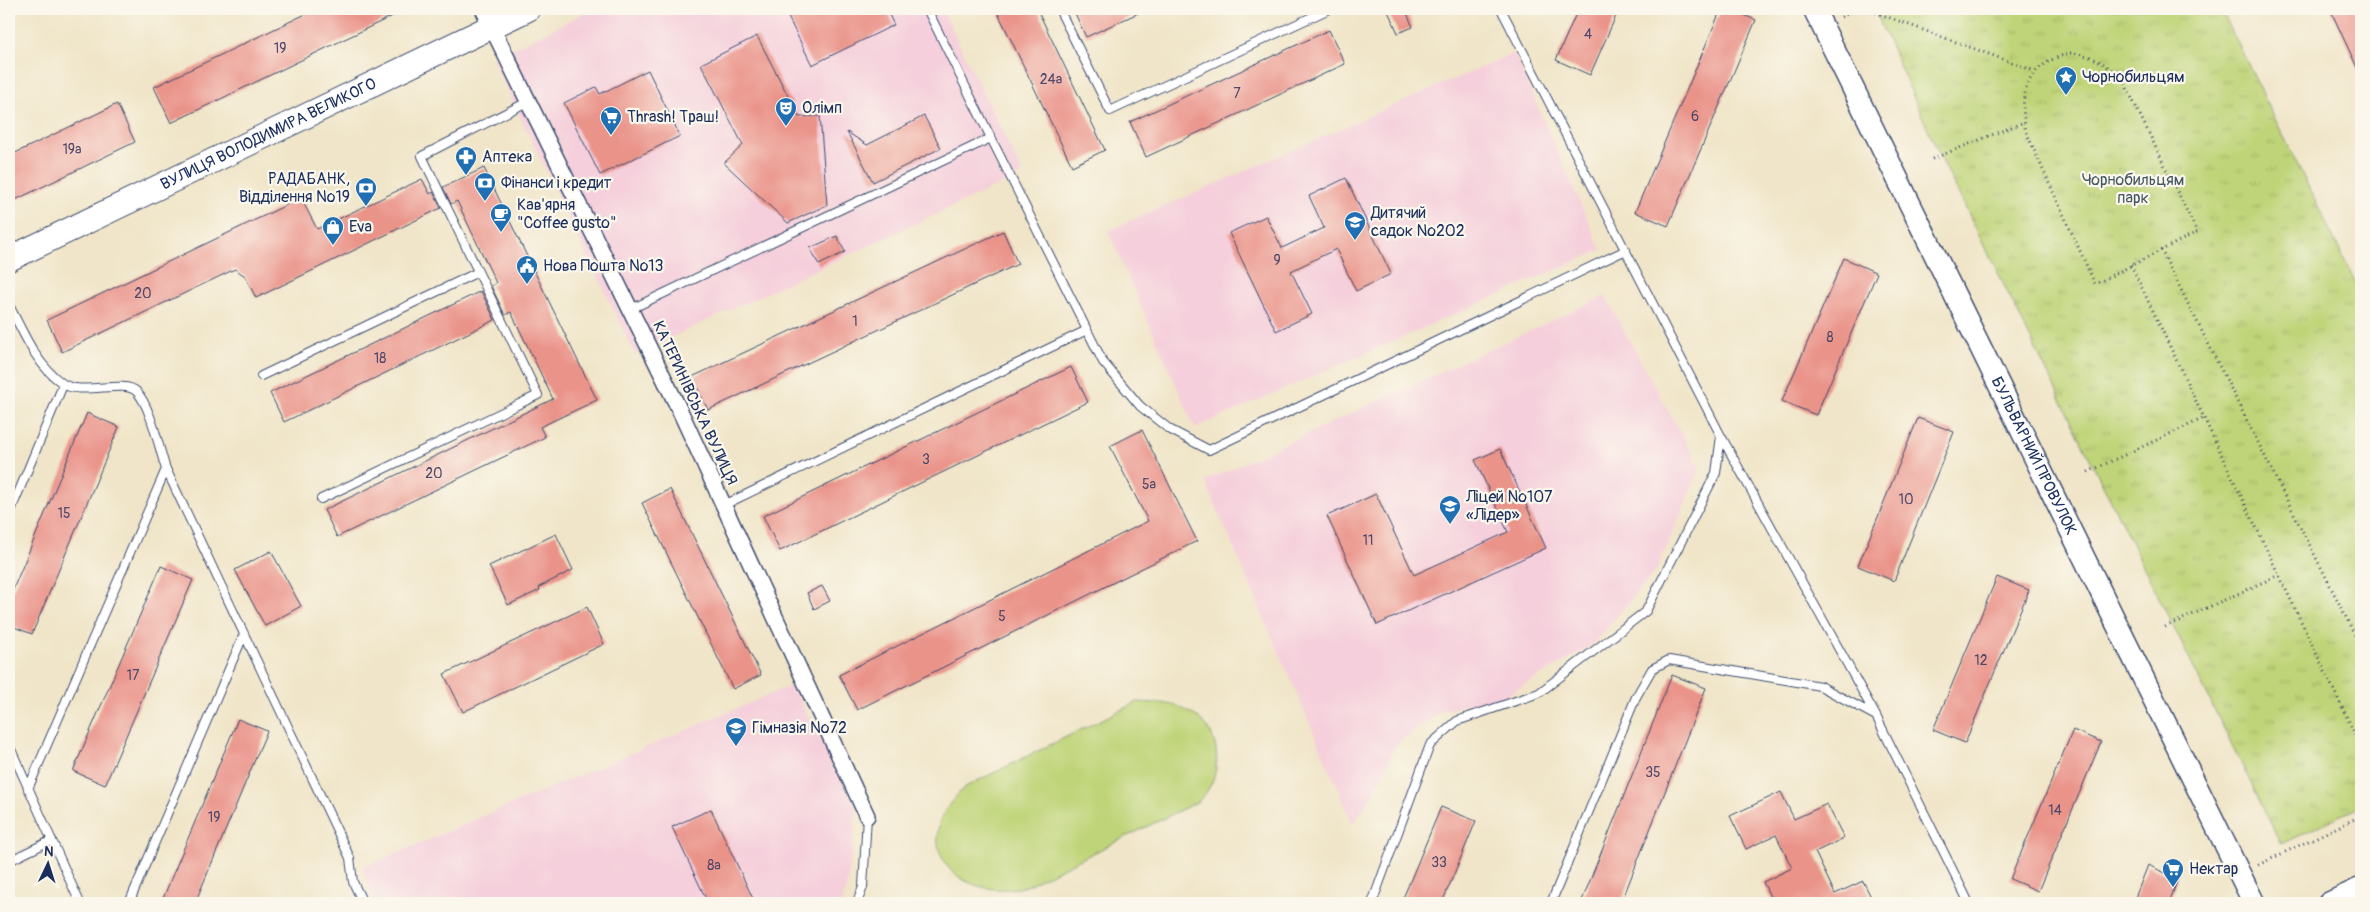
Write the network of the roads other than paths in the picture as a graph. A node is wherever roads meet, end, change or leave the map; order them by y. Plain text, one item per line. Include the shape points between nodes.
1 (528, 9) edge
2 (927, 9) edge
3 (1058, 9) edge
4 (1329, 9) edge
5 (1501, 9) edge
6 (1814, 9) edge
7 (487, 18) edge
8 (529, 102) junction
9 (990, 138) junction
10 (1626, 250) junction
11 (9, 259) edge
12 (478, 272) junction
13 (9, 305) edge
14 (631, 309) junction
15 (1088, 330) junction
16 (261, 376) dead end
17 (63, 385) junction
18 (1721, 436) junction
19 (166, 469) junction
20 (321, 499) dead end
21 (724, 504) junction
22 (9, 515) edge
23 (244, 634) junction
24 (1876, 716) junction
25 (9, 745) edge
26 (28, 789) junction
27 (867, 816) joint
28 (52, 840) junction
29 (9, 861) edge
30 (2361, 888) edge
31 (80, 903) edge
32 (129, 903) edge
33 (363, 903) edge
34 (857, 903) edge
35 (1372, 903) edge
36 (1551, 903) edge
37 (1969, 903) edge
38 (2254, 903) edge
39 (2329, 903) edge

1 - 7 main road, ВУЛИЦЯ ВОЛОДИМИРА ВЕЛИКОГО
2 - 9 lane
3 - 4 lane via 1110,111
5 - 10 lane
6 - 38 street, БУЛЬВАРНИЙ ПРОВУЛОК
7 - 8 street, КАТЕРИНІВСЬКА ВУЛИЦЯ
7 - 11 main road, ВУЛИЦЯ ВОЛОДИМИРА ВЕЛИКОГО
8 - 12 lane via 422,156
8 - 14 street, КАТЕРИНІВСЬКА ВУЛИЦЯ
9 - 14 lane
9 - 15 lane
10 - 15 lane via 1209,450 1169,429 1140,406 1103,362
10 - 18 lane
12 - 16 lane
12 - 20 lane via 538,395
13 - 17 lane via 38,360
14 - 21 street, КАТЕРИНІВСЬКА ВУЛИЦЯ
15 - 21 lane
17 - 19 lane via 97,390 124,386 134,390 146,408
17 - 22 lane
18 - 24 lane
18 - 35 lane via 1716,473 1646,611 1539,693 1457,721 1430,745
19 - 23 lane
19 - 26 lane
21 - 27 street, КАТЕРИНІВСЬКА ВУЛИЦЯ
23 - 32 lane
23 - 33 lane via 350,858 353,882
24 - 36 lane via 1820,686 1669,660 1652,669 1636,697
24 - 37 lane
25 - 26 lane
26 - 28 lane
27 - 34 lane via 862,887
28 - 29 lane
28 - 31 lane
30 - 39 street

